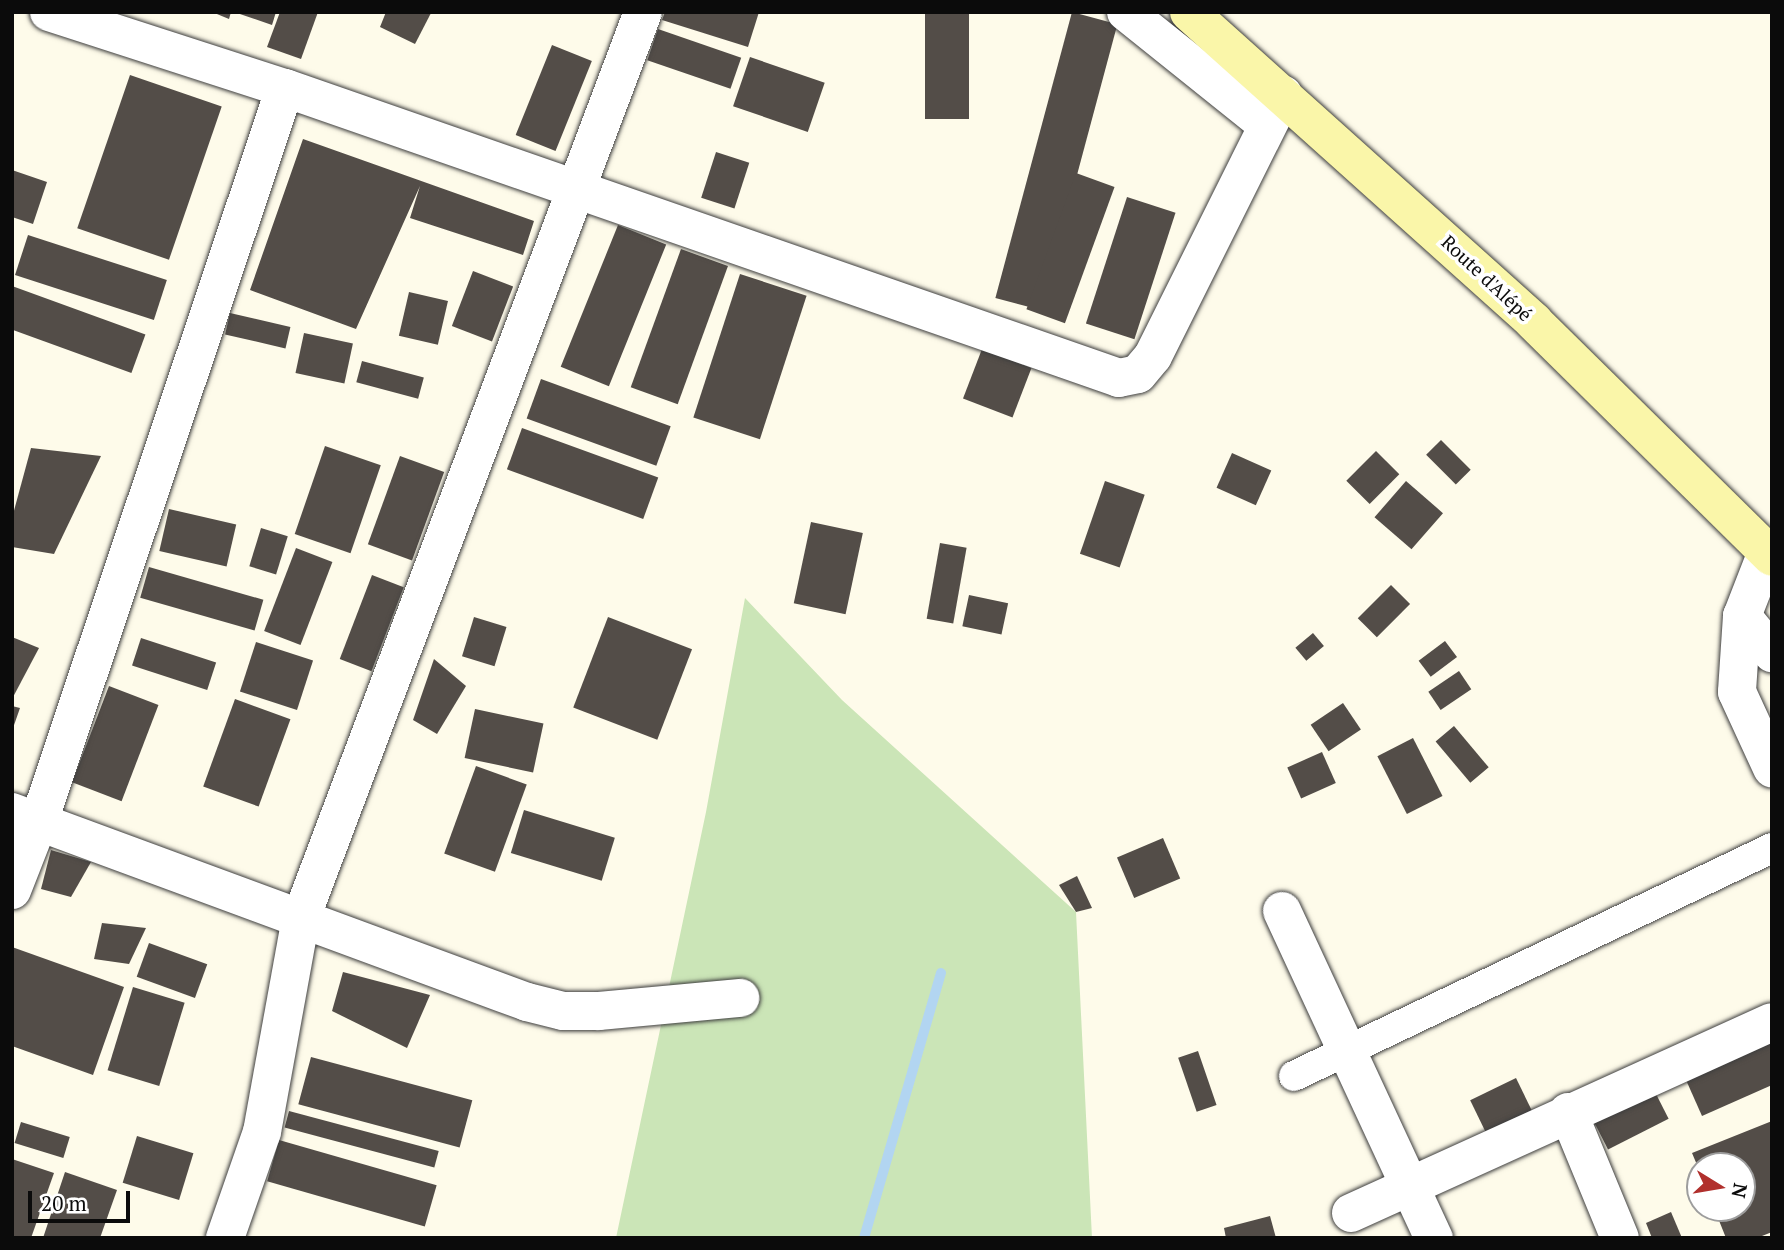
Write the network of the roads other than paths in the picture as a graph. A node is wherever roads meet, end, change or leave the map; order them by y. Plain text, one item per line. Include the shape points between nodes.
1 (49, 12) edge
2 (643, 12) edge
3 (1126, 12) edge
4 (1189, 12) edge
5 (285, 88) junction
6 (1275, 110) junction
7 (578, 192) junction
8 (1770, 555) edge
9 (1742, 616) junction
10 (1772, 653) edge
11 (1772, 768) edge
12 (26, 817) edge
13 (1772, 848) edge
14 (12, 890) edge
15 (1282, 911) dead end
16 (301, 918) junction
17 (740, 998) dead end
18 (1772, 1022) edge
19 (1347, 1052) junction
20 (1294, 1076) dead end
21 (1568, 1112) junction
22 (1410, 1187) junction
23 (1352, 1213) dead end
24 (225, 1238) edge
25 (1434, 1238) edge
26 (1620, 1238) edge

1 - 5 street
2 - 7 street
3 - 6 street
4 - 6 main road, Route d'Alépé
5 - 7 street
5 - 12 street
6 - 7 street via 1153,356 1131,377 1106,373
6 - 8 main road, Route d'Alépé via 1534,322
7 - 16 street
8 - 9 street
9 - 10 street
9 - 11 street via 1737,692
12 - 14 street
12 - 16 street
13 - 19 street
15 - 19 street
16 - 17 street via 527,1002 563,1011
16 - 24 street via 262,1132
18 - 21 street
19 - 20 street
19 - 22 street
21 - 22 street
21 - 26 street
22 - 23 street
22 - 25 street

